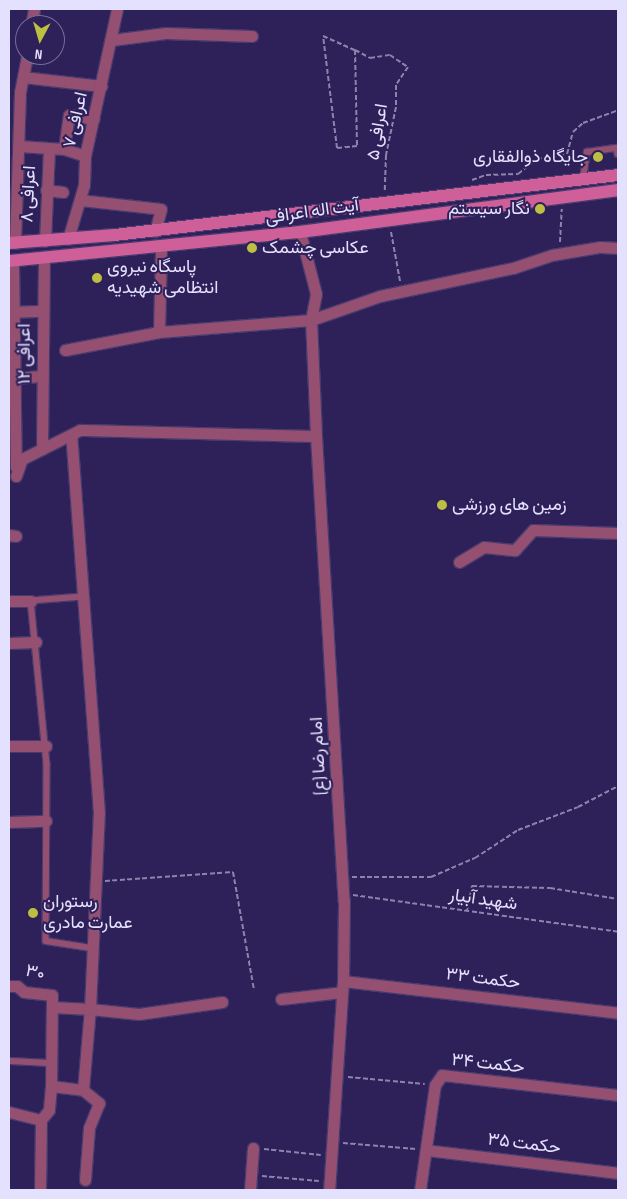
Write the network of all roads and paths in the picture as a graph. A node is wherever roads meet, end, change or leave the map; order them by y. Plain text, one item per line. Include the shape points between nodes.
1 (117, 9) edge
2 (252, 36) dead end
3 (112, 40) junction
4 (355, 50) junction
5 (25, 65) edge
6 (23, 77) junction
7 (101, 86) junction
8 (618, 110) edge
9 (94, 119) junction
10 (19, 146) junction
11 (49, 148) junction
12 (64, 149) junction
13 (618, 154) edge
14 (85, 156) junction
15 (618, 174) edge
16 (13, 179) edge
17 (582, 179) junction
18 (46, 190) junction
19 (618, 190) edge
20 (64, 192) dead end
21 (467, 193) junction
22 (584, 194) junction
23 (563, 197) junction
24 (80, 200) junction
25 (387, 203) junction
26 (388, 219) junction
27 (156, 231) junction
28 (300, 232) junction
29 (68, 239) junction
30 (45, 241) junction
31 (12, 243) edge
32 (160, 248) junction
33 (618, 248) edge
34 (560, 254) junction
35 (44, 258) junction
36 (11, 261) edge
37 (402, 291) junction
38 (43, 311) junction
39 (11, 312) edge
40 (311, 320) junction
41 (159, 332) junction
42 (65, 350) dead end
43 (42, 376) junction
44 (14, 378) junction
45 (71, 435) junction
46 (316, 436) junction
47 (42, 449) junction
48 (12, 476) edge
49 (618, 533) edge
50 (459, 562) dead end
51 (83, 597) junction
52 (32, 600) junction
53 (9, 601) edge
54 (36, 642) junction
55 (9, 643) edge
56 (9, 746) edge
57 (46, 746) junction
58 (618, 786) edge
59 (46, 821) junction
60 (9, 822) edge
61 (343, 877) junction
62 (96, 881) junction
63 (343, 893) junction
64 (618, 900) edge
65 (467, 910) junction
66 (618, 932) edge
67 (92, 948) junction
68 (9, 986) edge
69 (342, 986) junction
70 (254, 990) dead end
71 (281, 999) dead end
72 (52, 1001) junction
73 (222, 1002) dead end
74 (90, 1009) junction
75 (618, 1013) edge
76 (9, 1061) edge
77 (51, 1063) junction
78 (336, 1076) junction
79 (435, 1085) junction
80 (51, 1086) junction
81 (83, 1090) junction
82 (618, 1096) edge
83 (9, 1112) edge
84 (41, 1120) junction
85 (332, 1142) junction
86 (254, 1148) joint
87 (426, 1150) junction
88 (331, 1157) junction
89 (618, 1173) edge
90 (251, 1175) junction
91 (85, 1180) dead end
92 (329, 1186) edge
93 (40, 1190) edge
94 (250, 1190) edge
95 (420, 1190) edge

1 - 3 street, اعرافی ۷
2 - 3 street via 166,33
3 - 7 street, اعرافی ۷
4 - 4 path via 324,36 337,148 357,146
4 - 25 path, اعرافی ۵ via 370,58 390,55 408,67 396,85 396,107 386,155
5 - 6 street
6 - 7 street
6 - 10 street
7 - 9 street, اعرافی ۷
8 - 21 path via 583,123 573,132 567,154 538,159 518,174 486,175 467,182
9 - 12 street via 69,115
9 - 14 street, اعرافی ۷
10 - 11 street
10 - 16 street
11 - 12 street
11 - 18 street, اعرافی ۸
12 - 14 street
13 - 17 lane via 617,148 587,152
14 - 24 street, اعرافی ۷
15 - 17 main road, آیت اله اعرافی
16 - 31 street
17 - 21 main road, آیت اله اعرافی
17 - 22 main road
18 - 20 street
18 - 30 street, اعرافی ۸
19 - 22 main road, آیت اله اعرافی
21 - 25 main road, آیت اله اعرافی
22 - 23 main road, آیت اله اعرافی
23 - 26 main road, آیت اله اعرافی
23 - 34 path
24 - 27 street via 161,210
24 - 29 street, اعرافی ۷
25 - 27 main road, آیت اله اعرافی
26 - 28 main road, آیت اله اعرافی
26 - 37 path
27 - 29 main road, آیت اله اعرافی
28 - 32 main road, آیت اله اعرافی
28 - 40 street, امام رضا (ع) via 316,294
29 - 30 main road, آیت اله اعرافی
30 - 31 main road, آیت اله اعرافی
32 - 35 main road, آیت اله اعرافی
32 - 41 street
33 - 34 street via 600,247
34 - 37 street
35 - 36 main road, آیت اله اعرافی
35 - 38 street, اعرافی ۱۲
36 - 39 street
37 - 40 street
38 - 39 street
38 - 43 street, اعرافی ۱۲
39 - 44 street
40 - 41 street
40 - 46 street, امام رضا (ع)
41 - 42 street
43 - 44 street
43 - 47 street, اعرافی ۱۲
44 - 48 street
45 - 46 street via 80,430
45 - 47 street
45 - 51 street
46 - 61 street, امام رضا (ع)
47 - 48 street via 22,459
49 - 50 street via 533,530 515,550 484,547
51 - 52 lane
51 - 62 street via 98,814
52 - 53 street
52 - 54 lane
54 - 55 street
54 - 57 lane
56 - 57 street
57 - 59 lane
58 - 61 path via 578,807 518,830 475,858 431,877
59 - 60 street
59 - 67 lane via 46,941
61 - 63 street, امام رضا (ع)
62 - 67 street
62 - 70 path via 232,872
63 - 65 path, شهید آبیار
63 - 69 street, امام رضا (ع)
64 - 65 path via 550,888 472,886
65 - 66 path, شهید آبیار
67 - 74 street
68 - 72 street, ۳۰
69 - 71 street, حکمت ۳۳
69 - 75 street, حکمت ۳۳
69 - 78 street, امام رضا (ع)
72 - 74 street, ۳۰
72 - 77 street
73 - 74 street, ۳۰ via 139,1014
74 - 81 street
76 - 77 lane
77 - 80 street
78 - 79 path
78 - 85 street, امام رضا (ع)
79 - 82 street, حکمت ۳۴ via 442,1075
79 - 87 street, حکمت ۳۴
80 - 81 street
80 - 84 street via 49,1110
81 - 91 street via 98,1103 89,1128
83 - 84 street
84 - 93 street
85 - 87 path
85 - 88 street, امام رضا (ع)
86 - 88 path
86 - 90 street
87 - 89 street, حکمت ۳۵
87 - 95 street, حکمت ۳۴
88 - 92 street, امام رضا (ع)
90 - 92 path
90 - 94 street

